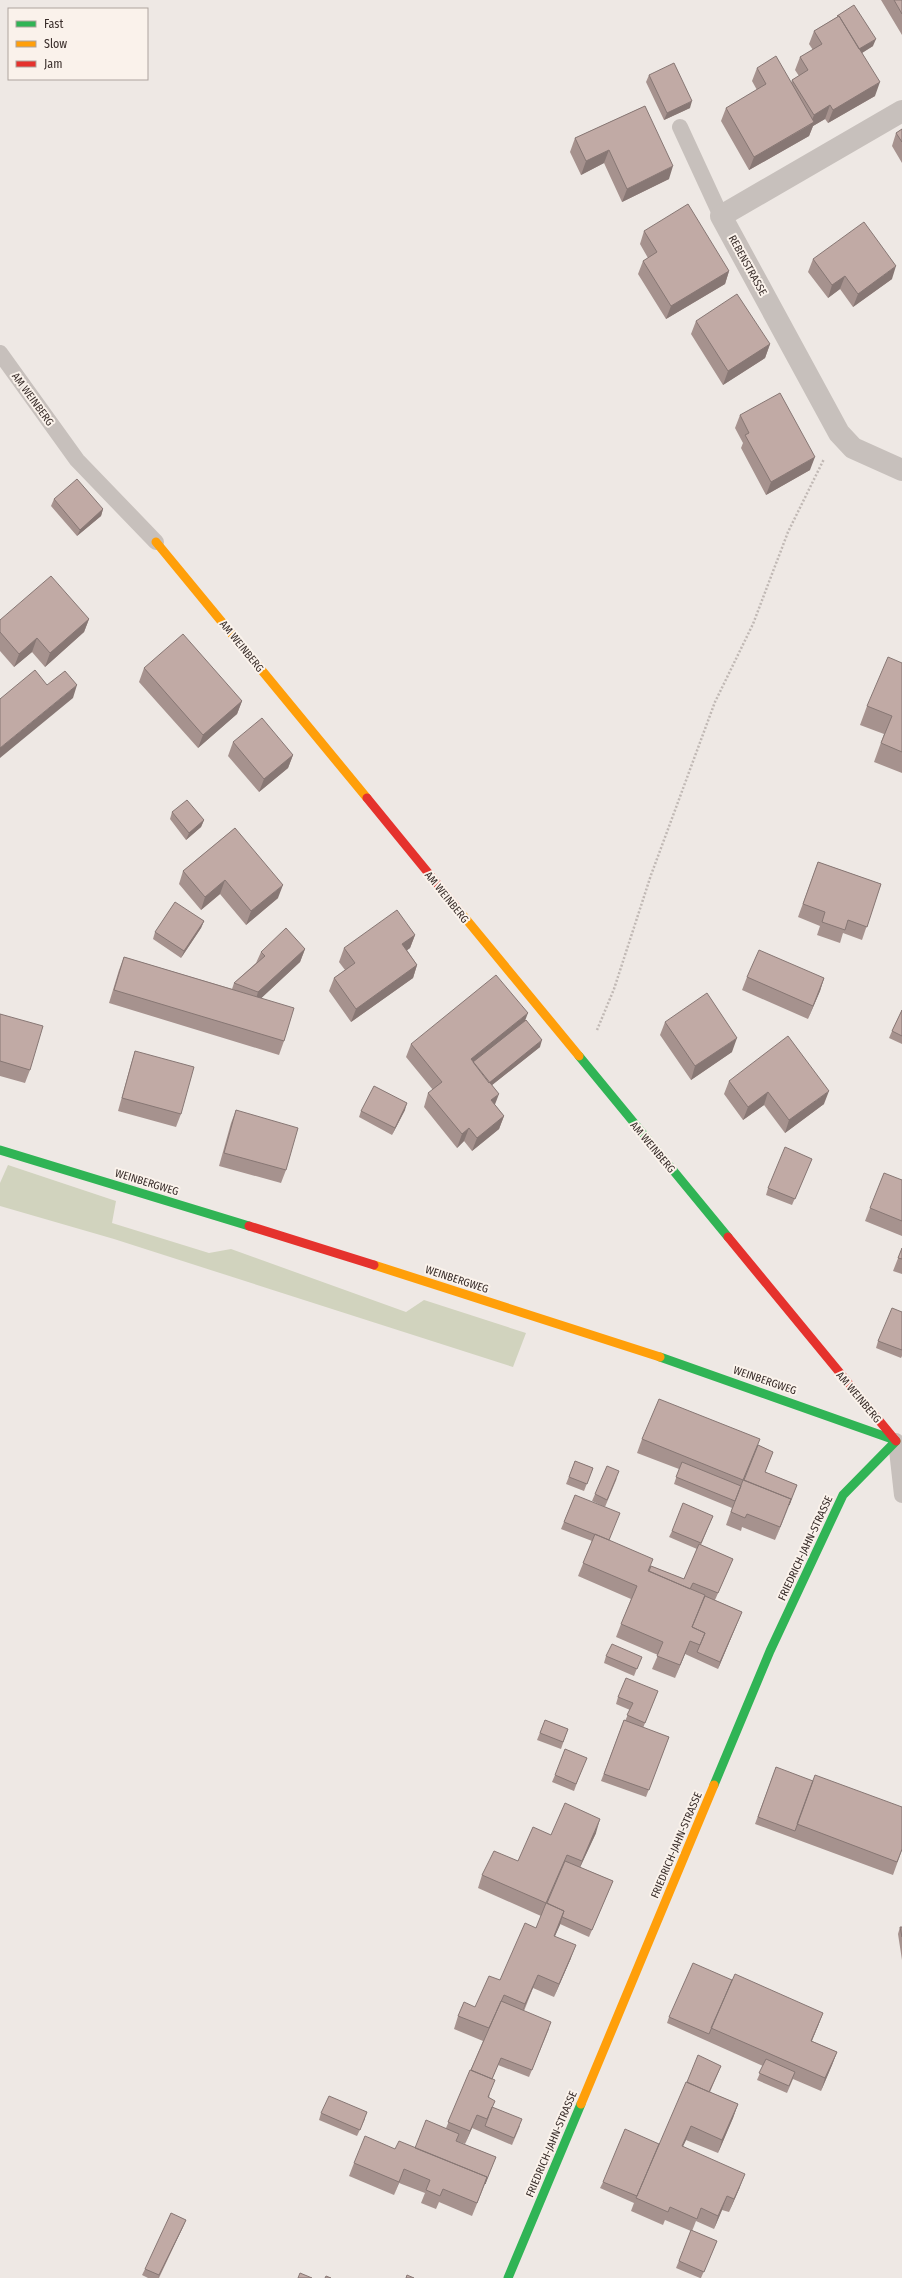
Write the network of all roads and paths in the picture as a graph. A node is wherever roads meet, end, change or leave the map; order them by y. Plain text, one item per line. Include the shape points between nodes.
1 (902, 111) edge
2 (680, 127) dead end
3 (721, 216) junction
4 (0, 353) edge
5 (839, 433) junction
6 (902, 470) edge
7 (156, 542) joint
8 (583, 1063) junction
9 (0, 1150) edge
10 (899, 1442) edge
11 (902, 1495) edge
12 (508, 2278) edge

1 - 3 street
2 - 3 lane
3 - 5 street, REBENSTRASSE
4 - 7 lane, AM WEINBERG via 77,460
5 - 6 street, REBENSTRASSE via 853,448
5 - 8 path via 788,532 753,624 715,702 651,874 614,989
7 - 8 street, AM WEINBERG
8 - 10 street, AM WEINBERG
9 - 10 street, WEINBERGWEG via 381,1267 749,1387
10 - 11 lane
10 - 12 street, FRIEDRICH-JAHN-STRASSE via 843,1495 770,1651

